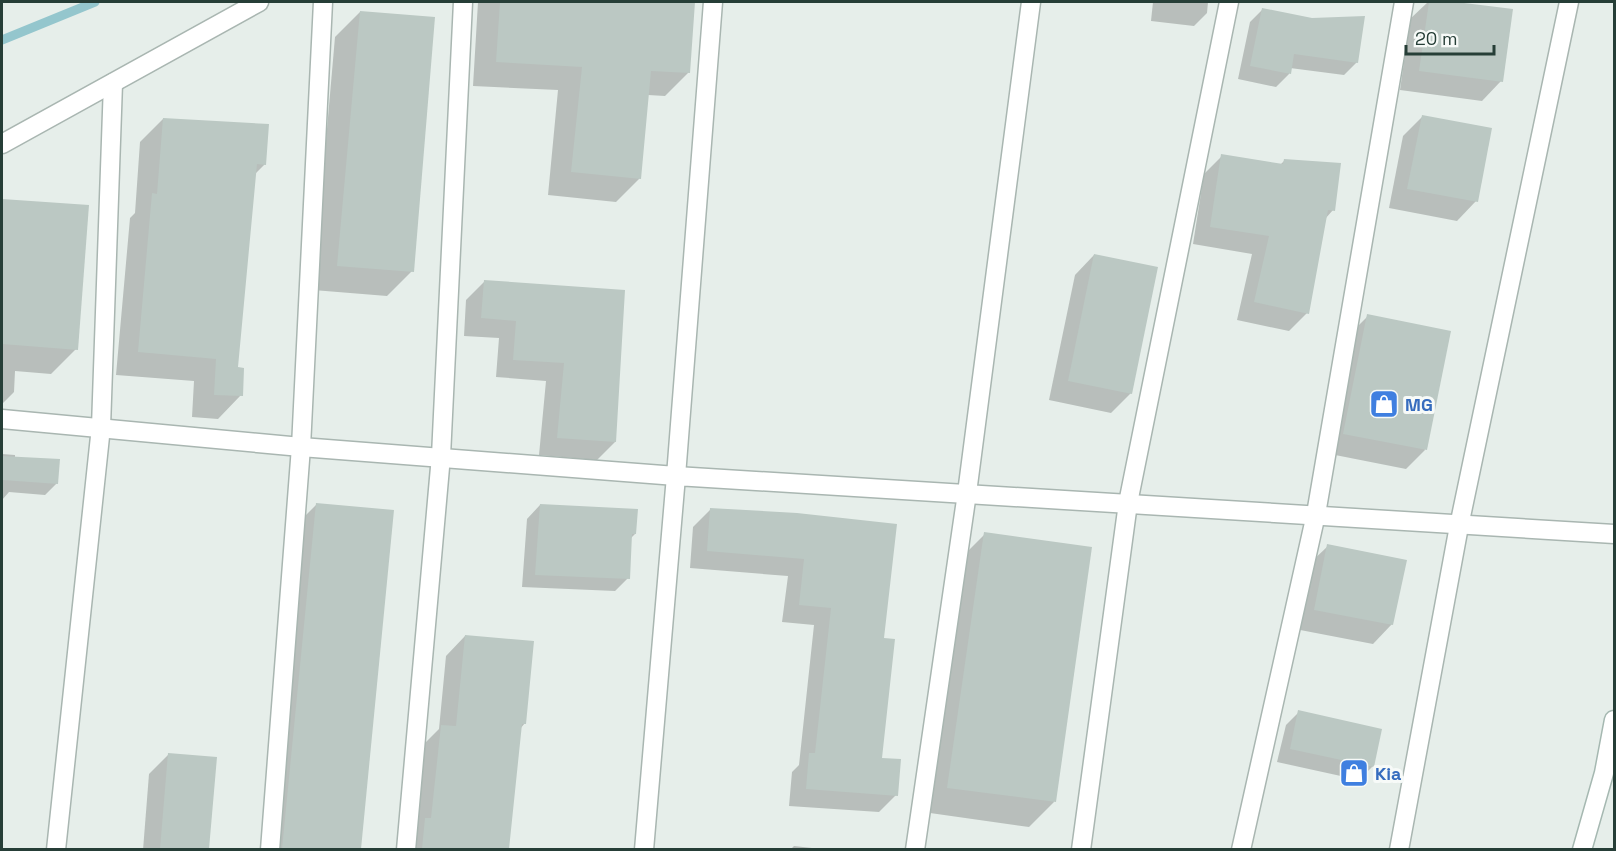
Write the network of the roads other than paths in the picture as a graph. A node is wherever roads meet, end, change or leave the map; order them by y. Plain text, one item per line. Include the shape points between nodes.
1 (259, 2) edge
2 (323, 2) edge
3 (463, 2) edge
4 (713, 2) edge
5 (1031, 2) edge
6 (1229, 2) edge
7 (1404, 2) edge
8 (1569, 2) edge
9 (113, 83) junction
10 (2, 144) edge
11 (2, 419) edge
12 (101, 427) junction
13 (301, 447) junction
14 (441, 456) junction
15 (676, 476) junction
16 (967, 493) junction
17 (1128, 503) junction
18 (1316, 514) junction
19 (1459, 526) junction
20 (1614, 534) edge
21 (1614, 720) edge
22 (56, 849) edge
23 (270, 849) edge
24 (406, 849) edge
25 (644, 849) edge
26 (915, 849) edge
27 (1082, 849) edge
28 (1241, 849) edge
29 (1399, 849) edge
30 (1582, 849) edge

1 - 9 street
2 - 13 street
3 - 14 street
4 - 15 street
5 - 16 street
6 - 17 street
7 - 18 street
8 - 19 street
9 - 10 street
9 - 12 street
11 - 12 street
12 - 13 street
12 - 22 street
13 - 14 street
13 - 23 street
14 - 15 street
14 - 24 street
15 - 16 street
15 - 25 street
16 - 17 street
16 - 26 street
17 - 18 street
17 - 27 street
18 - 19 street
18 - 28 street
19 - 20 street
19 - 29 street
21 - 30 street via 1604,773

